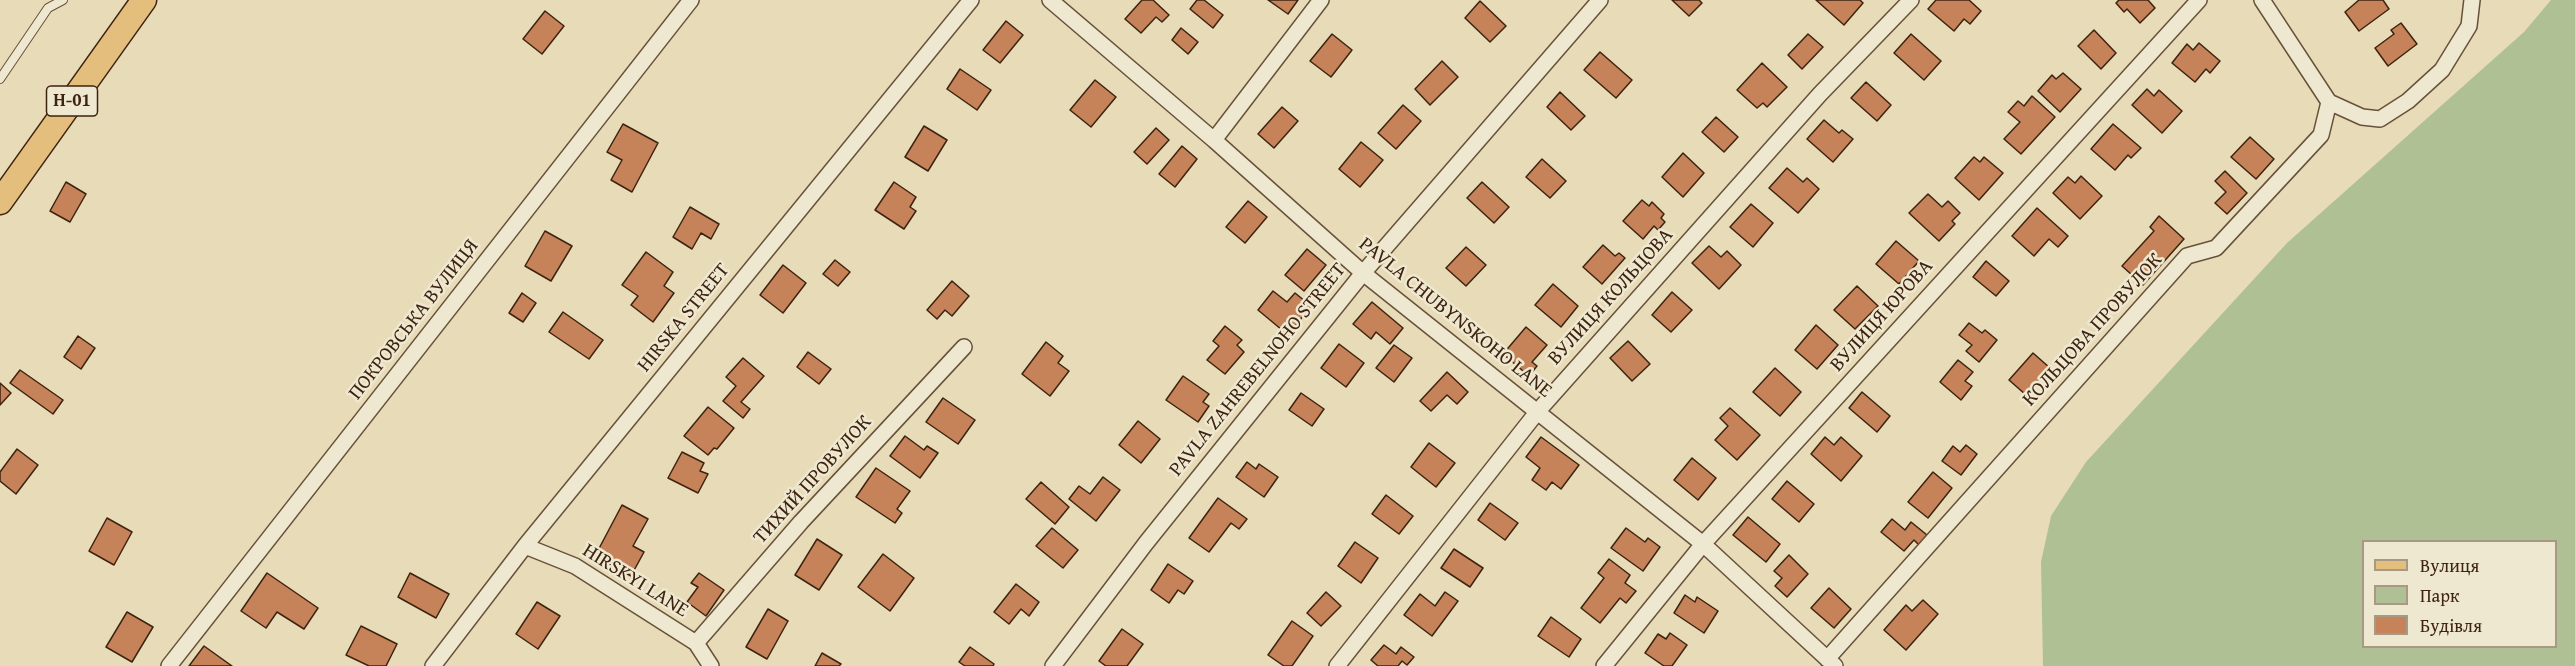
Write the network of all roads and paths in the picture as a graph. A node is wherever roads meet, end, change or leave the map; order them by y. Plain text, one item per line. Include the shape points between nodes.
1 (63, 0) edge
2 (144, 0) edge
3 (691, 0) edge
4 (971, 0) edge
5 (1050, 0) edge
6 (1321, 0) edge
7 (1600, 0) edge
8 (1911, 0) edge
9 (2199, 0) edge
10 (2262, 0) edge
11 (2472, 0) edge
12 (0, 79) edge
13 (2329, 102) junction
14 (1214, 140) junction
15 (0, 202) edge
16 (1363, 273) junction
17 (964, 347) dead end
18 (1538, 411) junction
19 (1703, 544) junction
20 (525, 546) junction
21 (696, 644) junction
22 (1831, 662) edge
23 (169, 666) edge
24 (433, 666) edge
25 (711, 666) edge
26 (1053, 666) edge
27 (1337, 666) edge
28 (1604, 666) edge

1 - 12 lane via 48,8
2 - 15 main road, Н-01
3 - 23 street, ПОКРОВСЬКА ВУЛИЦЯ
4 - 20 street, HIRSKA STREET
5 - 14 street, PAVLA CHUBYNSKOHO LANE
6 - 14 street
7 - 16 street, PAVLA ZAHREBELNOHO STREET
8 - 18 street, ВУЛИЦЯ КОЛЬЦОВА via 1820,94
9 - 19 street, ВУЛИЦЯ ЮРОВА
10 - 13 street
11 - 13 street via 2469,26 2442,70 2408,101 2380,119 2362,117
13 - 22 street, КОЛЬЦОВА ПРОВУЛОК via 2321,135 2216,248 2187,255
14 - 16 street, PAVLA CHUBYNSKOHO LANE
16 - 18 street, PAVLA CHUBYNSKOHO LANE
16 - 26 street, PAVLA ZAHREBELNOHO STREET via 1146,543
17 - 21 street, ТИХИЙ ПРОВУЛОК via 801,522
18 - 19 street, PAVLA CHUBYNSKOHO LANE
18 - 27 street, ВУЛИЦЯ КОЛЬЦОВА
19 - 22 street, PAVLA CHUBYNSKOHO LANE
19 - 28 street, ВУЛИЦЯ ЮРОВА
20 - 21 street, HIRSKYI LANE via 575,566
20 - 24 street, HIRSKA STREET
21 - 25 street, HIRSKYI LANE

